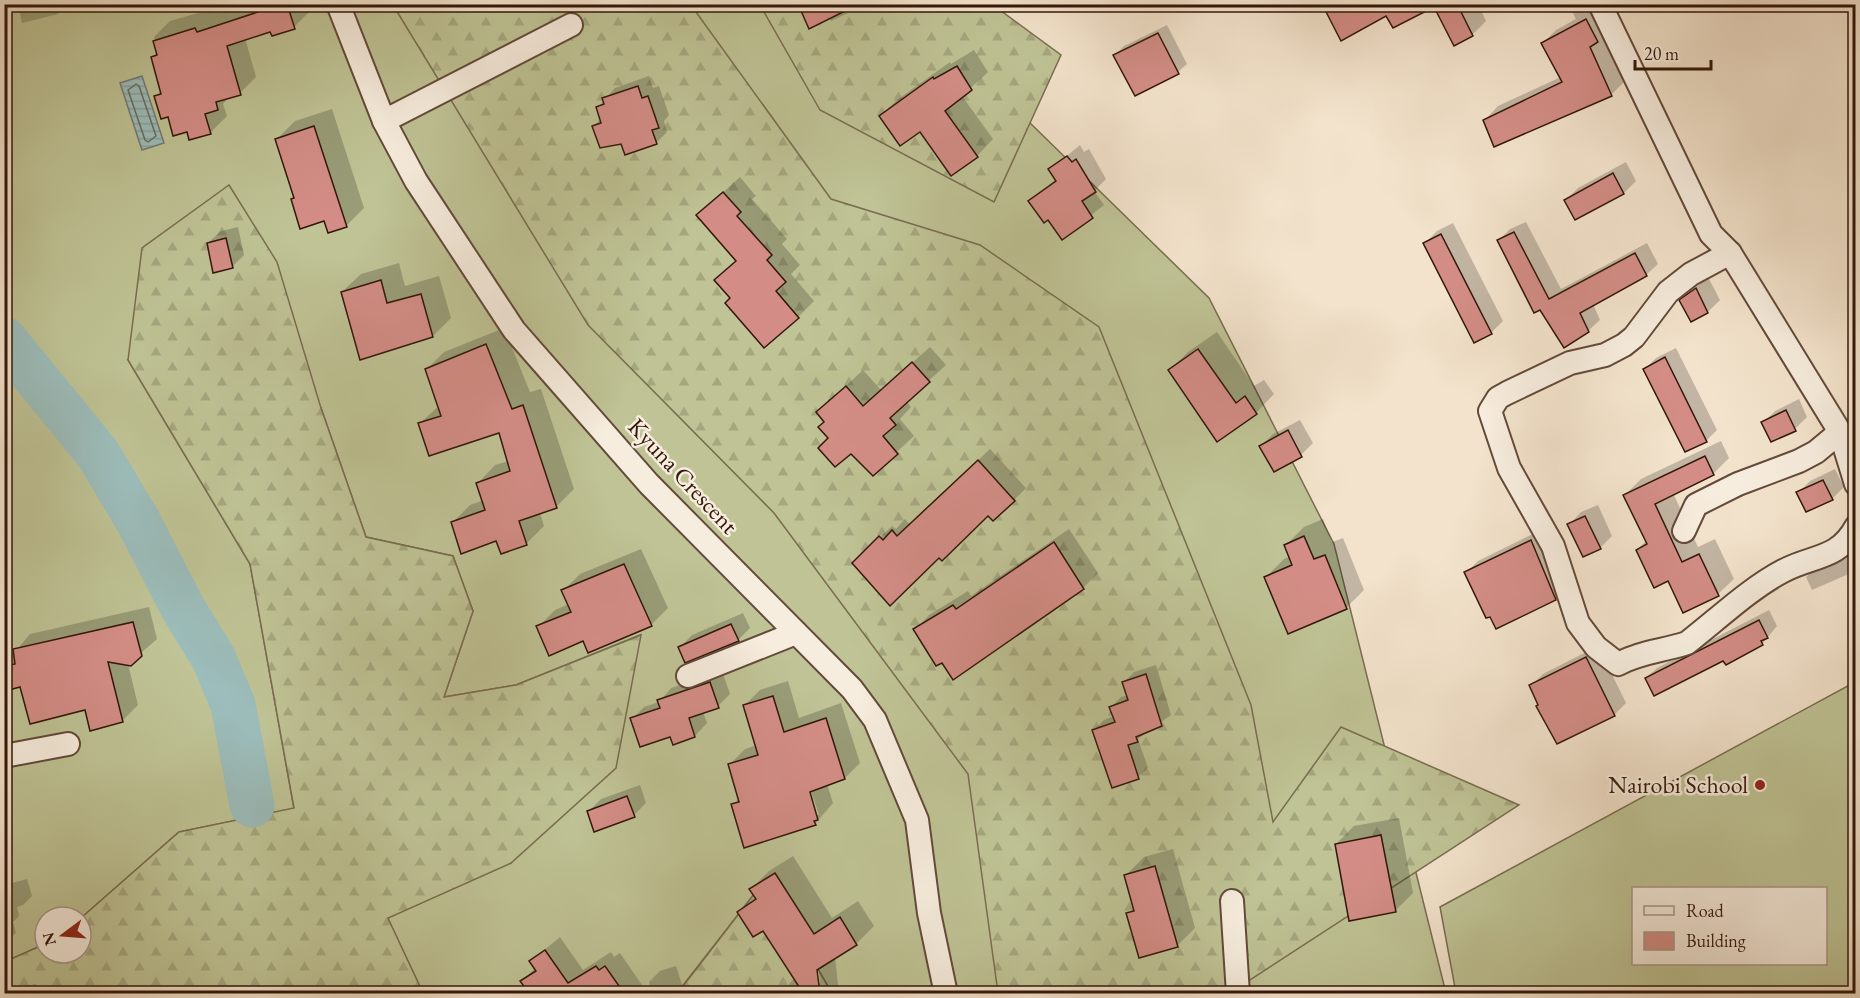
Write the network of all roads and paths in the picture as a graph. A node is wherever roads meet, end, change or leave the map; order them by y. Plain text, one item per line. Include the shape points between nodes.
1 (338, 4) edge
2 (1600, 4) edge
3 (571, 25) dead end
4 (384, 121) junction
5 (1730, 254) junction
6 (1840, 432) junction
7 (1856, 484) edge
8 (1856, 526) edge
9 (1684, 531) dead end
10 (796, 633) junction
11 (688, 676) dead end
12 (68, 744) dead end
13 (4, 756) edge
14 (1233, 901) dead end
15 (945, 993) edge
16 (1238, 993) edge

1 - 4 street, Kyuna Crescent
2 - 5 street via 1711,234
3 - 4 street
4 - 10 street, Kyuna Crescent via 416,182 514,330 650,484
5 - 6 street
5 - 8 street via 1691,274 1668,292 1624,345 1605,355 1570,363 1507,393 1498,398 1490,411 1509,468 1553,546 1578,623 1596,647 1618,664 1637,653 1654,653 1687,643 1784,570 1837,550 1849,540
6 - 7 street
6 - 9 street via 1799,461 1696,505
10 - 11 street
10 - 15 street, Kyuna Crescent via 852,689 875,720 898,770 917,820 929,913
12 - 13 street
14 - 16 street

